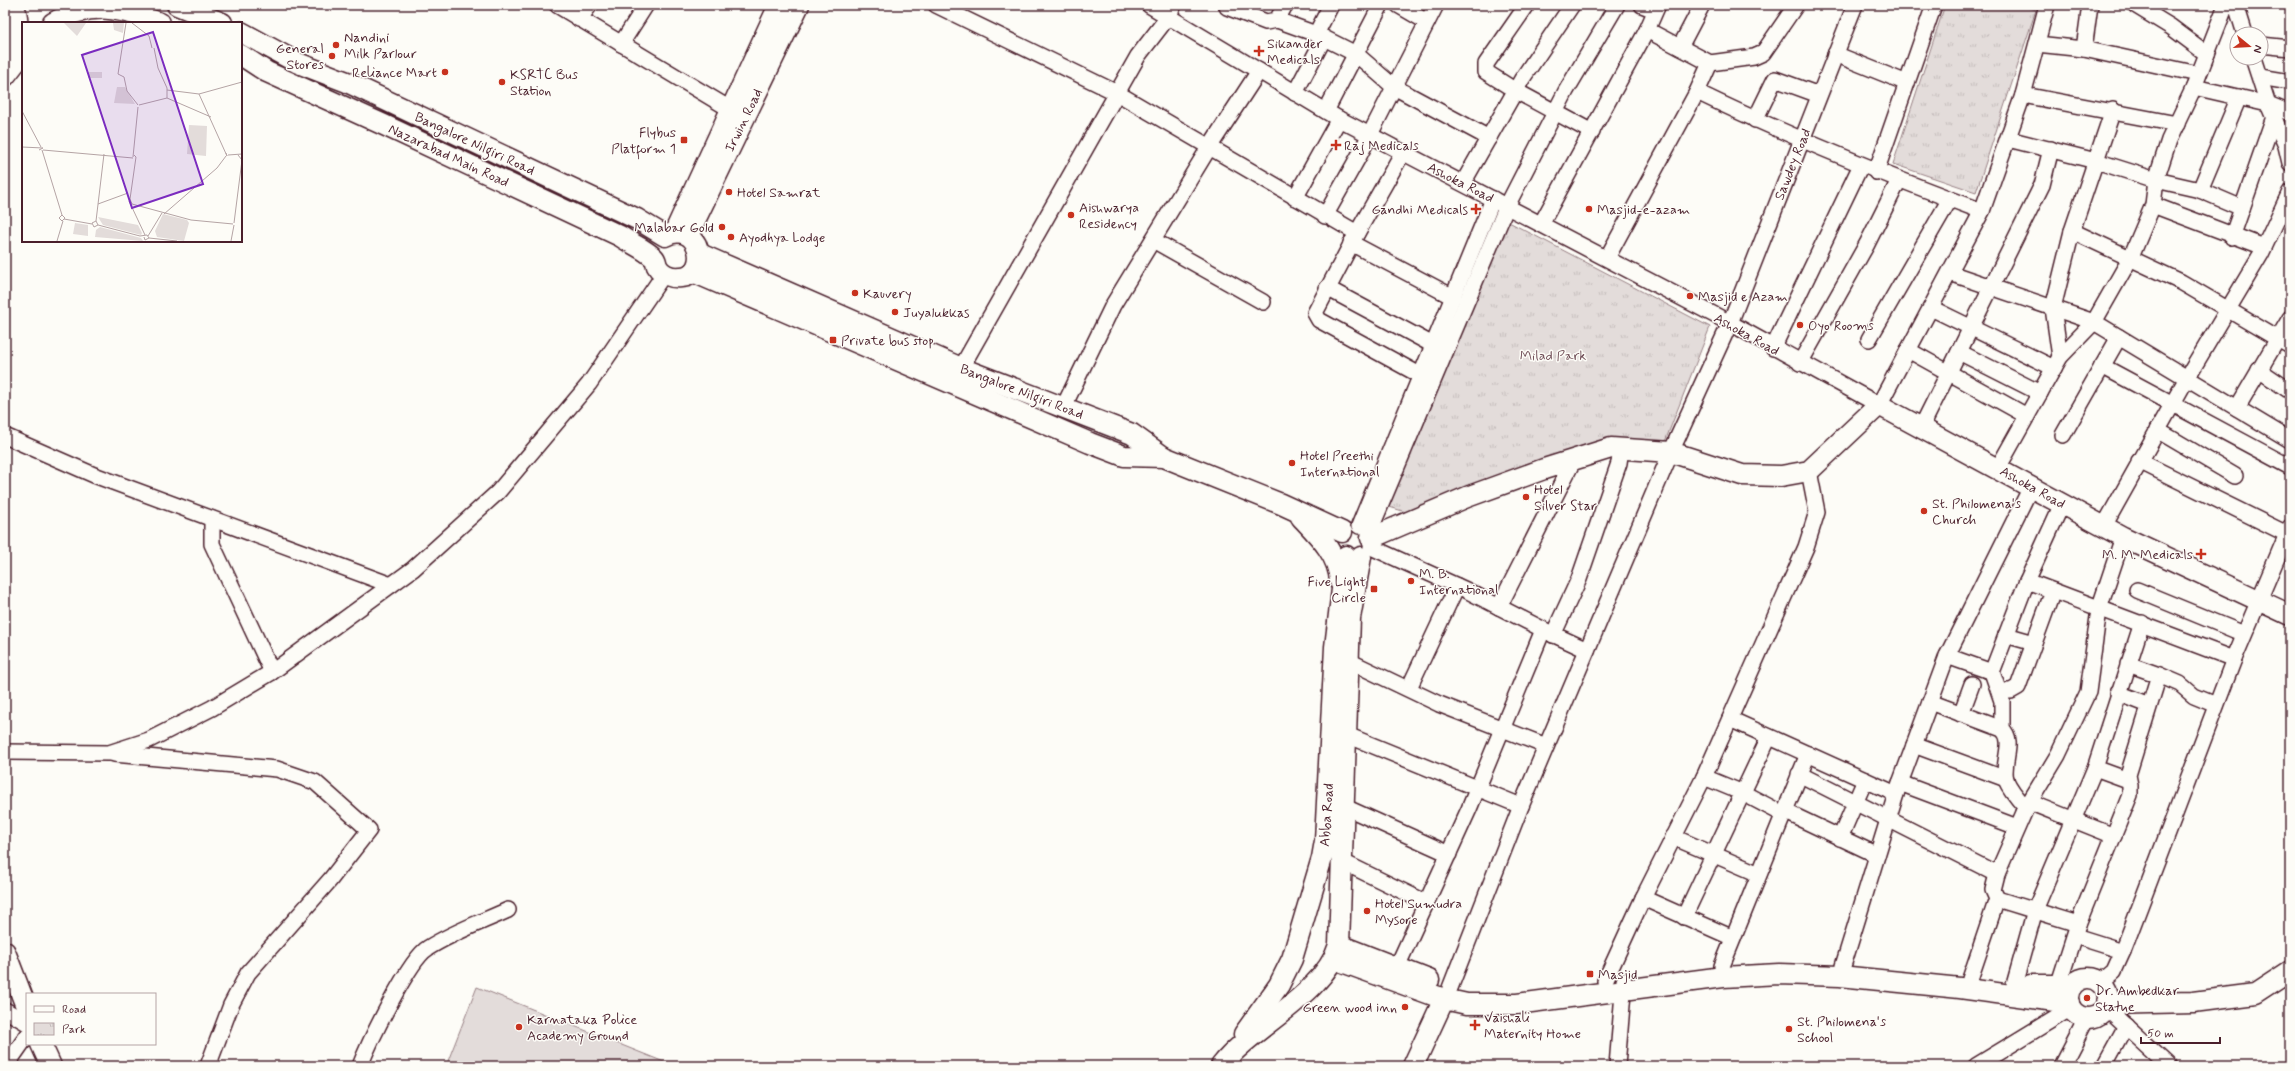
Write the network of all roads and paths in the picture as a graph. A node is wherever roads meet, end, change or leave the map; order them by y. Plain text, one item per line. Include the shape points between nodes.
1 (13, 5) edge
2 (178, 5) edge
3 (557, 5) edge
4 (590, 5) edge
5 (646, 5) edge
6 (779, 5) edge
7 (799, 5) edge
8 (936, 5) edge
9 (1149, 5) edge
10 (1228, 5) edge
11 (1285, 5) edge
12 (1331, 5) edge
13 (1381, 5) edge
14 (1436, 5) edge
15 (1527, 5) edge
16 (1572, 5) edge
17 (1617, 5) edge
18 (1702, 5) edge
19 (1855, 5) edge
20 (1934, 5) edge
21 (2047, 5) edge
22 (2090, 5) edge
23 (2135, 5) edge
24 (2226, 5) edge
25 (2236, 5) edge
26 (1403, 6) edge
27 (1792, 6) edge
28 (1652, 7) edge
29 (1171, 11) edge
30 (213, 15) edge
31 (579, 18) junction
32 (1277, 20) junction
33 (55, 22) edge
34 (157, 22) edge
35 (1427, 22) junction
36 (2243, 26) edge
37 (1647, 30) junction
38 (242, 33) edge
39 (1320, 36) junction
40 (621, 44) junction
41 (2037, 44) junction
42 (2269, 46) edge
43 (1680, 47) junction
44 (2290, 48) edge
45 (2084, 50) junction
46 (22, 54) edge
47 (1356, 54) junction
48 (1836, 54) junction
49 (2207, 54) junction
50 (5, 56) edge
51 (242, 56) edge
52 (1710, 63) junction
53 (2256, 66) edge
54 (1259, 71) junction
55 (5, 76) edge
56 (2260, 77) junction
57 (2196, 80) junction
58 (2290, 82) edge
59 (1907, 83) junction
60 (1394, 87) junction
61 (1516, 91) junction
62 (1698, 92) junction
63 (1117, 93) junction
64 (1295, 93) junction
65 (1819, 95) junction
66 (2023, 95) junction
67 (2239, 97) junction
68 (2113, 110) junction
69 (2271, 110) junction
70 (1326, 111) junction
71 (1555, 112) junction
72 (2290, 113) edge
73 (737, 114) junction
74 (1339, 119) junction
75 (1755, 120) junction
76 (2177, 124) junction
77 (1592, 132) junction
78 (1370, 135) junction
79 (1489, 138) junction
80 (2008, 139) junction
81 (1802, 140) junction
82 (1210, 146) junction
83 (2288, 147) edge
84 (2051, 149) junction
85 (1403, 152) junction
86 (2096, 161) junction
87 (2290, 163) edge
88 (1861, 165) junction
89 (1876, 172) junction
90 (1899, 180) junction
91 (2156, 180) junction
92 (1463, 183) junction
93 (2200, 190) junction
94 (2290, 192) edge
95 (1296, 198) junction
96 (1493, 199) junction
97 (1950, 199) junction
98 (2153, 205) junction
99 (1507, 206) junction
100 (2242, 208) junction
101 (1982, 211) junction
102 (1325, 216) junction
103 (1541, 224) junction
104 (2072, 231) junction
105 (676, 235) junction
106 (2232, 237) junction
107 (1354, 238) junction
108 (1152, 240) junction
109 (2264, 247) junction
110 (2130, 257) junction
111 (1607, 258) junction
112 (696, 263) junction
113 (659, 266) junction
114 (1950, 273) junction
115 (1992, 287) junction
116 (1327, 288) junction
117 (1453, 296) junction
118 (1263, 302) dead end
119 (1931, 308) junction
120 (2053, 308) junction
121 (2228, 308) junction
122 (2290, 318) edge
123 (2094, 322) junction
124 (1730, 323) junction
125 (1972, 328) junction
126 (2119, 337) junction
127 (1869, 339) dead end
128 (2284, 343) edge
129 (1433, 345) junction
130 (1773, 348) junction
131 (1908, 350) junction
132 (1959, 352) junction
133 (1800, 362) junction
134 (2057, 362) junction
135 (2102, 366) junction
136 (961, 368) junction
137 (2259, 370) junction
138 (1949, 373) junction
139 (2187, 378) junction
140 (1426, 379) junction
141 (2290, 391) edge
142 (2040, 393) junction
143 (2172, 404) junction
144 (1879, 405) junction
145 (1064, 406) junction
146 (2237, 408) junction
147 (2027, 416) junction
148 (1921, 428) junction
149 (2157, 430) junction
150 (2063, 435) dead end
151 (5, 436) edge
152 (2290, 440) edge
153 (1621, 448) junction
154 (1671, 452) junction
155 (1164, 457) junction
156 (1574, 459) junction
157 (2139, 461) junction
158 (2290, 466) edge
159 (1998, 468) junction
160 (1809, 471) junction
161 (2235, 476) dead end
162 (2031, 487) junction
163 (2062, 504) junction
164 (1294, 510) junction
165 (212, 519) junction
166 (2104, 526) junction
167 (2289, 530) edge
168 (2123, 536) junction
169 (1360, 541) junction
170 (2027, 581) junction
171 (391, 585) junction
172 (1457, 586) junction
173 (2137, 590) dead end
174 (2053, 591) junction
175 (1341, 600) junction
176 (2258, 601) junction
177 (1499, 607) junction
178 (2099, 608) junction
179 (2290, 615) edge
180 (2142, 623) junction
181 (1548, 632) junction
182 (2244, 634) junction
183 (2006, 635) junction
184 (2034, 644) junction
185 (1587, 650) junction
186 (1947, 656) junction
187 (2234, 659) junction
188 (1349, 661) junction
189 (2128, 664) junction
190 (272, 672) junction
191 (1992, 672) junction
192 (2159, 675) junction
193 (1972, 684) dead end
194 (1409, 688) junction
195 (2000, 691) junction
196 (2118, 693) junction
197 (1930, 702) junction
198 (2149, 705) junction
199 (2216, 705) junction
200 (1961, 714) junction
201 (1730, 719) junction
202 (1502, 729) junction
203 (2002, 729) junction
204 (1347, 735) junction
205 (1769, 737) junction
206 (1914, 745) junction
207 (1546, 746) junction
208 (5, 752) edge
209 (109, 753) junction
210 (1808, 754) junction
211 (2095, 768) junction
212 (1799, 774) junction
213 (1704, 777) junction
214 (2006, 779) junction
215 (1865, 780) junction
216 (2128, 780) junction
217 (1478, 788) junction
218 (1898, 788) junction
219 (1743, 794) junction
220 (1856, 803) junction
221 (2028, 805) junction
222 (1521, 806) junction
223 (1345, 807) junction
224 (1783, 813) junction
225 (2072, 819) junction
226 (1889, 820) junction
227 (2017, 827) junction
228 (2114, 836) junction
229 (1673, 837) junction
230 (1840, 838) junction
231 (1449, 854) junction
232 (1713, 854) junction
233 (1877, 855) junction
234 (1322, 858) junction
235 (1343, 862) junction
236 (1759, 874) junction
237 (1997, 874) junction
238 (1643, 898) junction
239 (1342, 899) junction
240 (1997, 899) junction
241 (1427, 903) junction
242 (508, 910) dead end
243 (2035, 910) junction
244 (1684, 917) junction
245 (2077, 930) junction
246 (1733, 938) junction
247 (2123, 951) junction
248 (5, 952) edge
249 (1337, 952) junction
250 (2290, 960) edge
251 (1722, 966) junction
252 (1843, 966) junction
253 (1397, 967) junction
254 (2290, 971) edge
255 (10, 976) edge
256 (1970, 979) junction
257 (1617, 984) junction
258 (2014, 985) junction
259 (1447, 993) junction
260 (2105, 996) junction
261 (2071, 1000) junction
262 (26, 1007) edge
263 (5, 1010) edge
264 (26, 1022) edge
265 (2126, 1026) junction
266 (26, 1037) edge
267 (41, 1045) edge
268 (1226, 1059) edge
269 (2152, 1060) edge
270 (6, 1066) edge
271 (51, 1066) edge
272 (208, 1066) edge
273 (360, 1066) edge
274 (1413, 1066) edge
275 (1617, 1066) edge
276 (1976, 1066) edge
277 (2062, 1066) edge
278 (2104, 1066) edge
279 (2169, 1066) edge

1 - 50 main road via 18,22 11,47
2 - 30 main road
3 - 31 street
4 - 31 street
5 - 40 street
6 - 73 main road, Irwin Road
7 - 73 main road, Irwin Road
8 - 63 street
9 - 29 street, Ashoka Road
10 - 32 street via 1227,8 1266,22
11 - 32 street
12 - 39 street
13 - 47 street
14 - 35 street
15 - 61 street via 1486,64 1486,72 1489,75
16 - 61 street
17 - 71 street
18 - 43 street
19 - 48 street, Sawdey Road
20 - 59 street
21 - 41 street
22 - 45 street
23 - 49 street via 2171,26
24 - 49 street
25 - 36 street
26 - 35 street
27 - 52 street via 1763,53 1754,58
28 - 37 street
29 - 54 street, Ashoka Road
29 - 63 street via 1138,56
31 - 40 street
32 - 39 street
33 - 34 main road via 80,9 99,7 127,11
35 - 60 street
37 - 43 street
37 - 77 street
38 - 105 main road, Bangalore Nilgiri Road via 298,63 347,82
39 - 47 street
39 - 64 street
40 - 73 street
41 - 45 street
41 - 66 street
42 - 44 street
43 - 52 street
45 - 57 street
46 - 55 main road
47 - 60 street
47 - 70 street
48 - 59 street
48 - 65 street, Sawdey Road
49 - 57 street
51 - 113 main road, Nazarabad Main Road via 267,72 620,236
52 - 62 street
53 - 56 street
54 - 64 street, Ashoka Road
54 - 82 street
56 - 58 street
56 - 69 street
57 - 67 street
57 - 76 street
59 - 89 street
60 - 78 street
60 - 79 street
61 - 71 street
61 - 79 street
62 - 75 street
62 - 111 street
63 - 82 street
63 - 136 street
64 - 70 street, Ashoka Road
65 - 75 street via 1775,79
65 - 81 street, Sawdey Road
66 - 68 street
66 - 80 street
67 - 69 street
67 - 93 street
68 - 76 street
68 - 86 street
69 - 72 street
69 - 83 street
69 - 100 street
70 - 74 street, Ashoka Road
71 - 77 street
71 - 99 street
73 - 105 main road, Irwin Road
74 - 78 street, Ashoka Road
74 - 95 street
75 - 81 street
76 - 91 street
77 - 103 street
78 - 85 street, Ashoka Road
78 - 102 street
79 - 92 street
80 - 84 street
80 - 101 street
81 - 88 street
81 - 124 street, Sawdey Road
82 - 95 street
82 - 108 street
83 - 87 street
84 - 86 street
84 - 115 street via 2042,185
85 - 92 street, Ashoka Road
85 - 107 street
86 - 91 street
86 - 104 street
88 - 89 street
88 - 130 street
89 - 90 street
90 - 97 street
90 - 133 street via 1867,244
91 - 93 street
91 - 98 street
92 - 96 street, Ashoka Road
93 - 100 street
94 - 109 street
95 - 102 street
96 - 99 street, Ashoka Road
96 - 117 street
97 - 101 street
97 - 127 street
98 - 106 street
98 - 110 street
99 - 103 street, Ashoka Road
99 - 140 street
100 - 106 street
101 - 114 street
102 - 107 street
103 - 111 street, Ashoka Road
104 - 110 street
104 - 120 street
105 - 112 main road, Bangalore Nilgiri Road via 696,243
106 - 109 street
107 - 116 street
107 - 117 street
108 - 118 street
108 - 145 street via 1113,305
109 - 121 street
110 - 121 street
110 - 123 street
111 - 124 street, Ashoka Road
112 - 113 main road via 679,278
112 - 136 main road, Bangalore Nilgiri Road
112 - 155 main road via 1090,443 1124,456
113 - 171 street via 589,384 498,492 413,569
114 - 115 street
114 - 119 street
115 - 120 street
115 - 125 street
116 - 129 street
116 - 140 street via 1316,309 1315,314 1319,320
117 - 129 street
119 - 125 street
119 - 131 street
120 - 123 street
120 - 134 street
121 - 128 street
121 - 139 street
122 - 128 street
123 - 126 street
123 - 134 street
124 - 130 street, Ashoka Road
124 - 154 street, Sawdey Road
125 - 132 street
125 - 134 street
126 - 135 street
126 - 139 street
128 - 137 street
129 - 140 street
130 - 133 street, Ashoka Road
131 - 138 street
131 - 144 street
132 - 138 street
132 - 142 street
133 - 144 street, Ashoka Road
134 - 142 street
135 - 143 street
135 - 150 street
136 - 145 main road, Bangalore Nilgiri Road
137 - 141 street
137 - 146 street
138 - 147 street
138 - 148 street
139 - 143 street
139 - 146 street
140 - 169 street
142 - 147 street
143 - 149 street
143 - 158 street
144 - 148 main road, Ashoka Road
144 - 160 main road
145 - 155 main road, Bangalore Nilgiri Road via 1132,434
146 - 152 street
147 - 159 street
148 - 159 main road, Ashoka Road
149 - 157 street
149 - 161 street
151 - 165 street via 94,474
153 - 154 main road
153 - 156 main road via 1611,448
153 - 181 street via 1619,463 1580,579
154 - 160 main road via 1742,475 1781,476
154 - 185 street, Sawdey Road
155 - 164 main road, Bangalore Nilgiri Road
156 - 169 main road via 1467,497
156 - 177 street
157 - 166 street
157 - 167 street
159 - 162 main road, Ashoka Road
160 - 201 street via 1817,512 1806,547
162 - 163 main road, Ashoka Road
162 - 186 street
163 - 166 main road, Ashoka Road
163 - 170 street
164 - 169 main road, Bangalore Nilgiri Road
164 - 175 main road via 1318,535 1335,561 1340,579
165 - 171 street
165 - 190 street via 212,544
166 - 168 main road, Ashoka Road
167 - 176 street
168 - 176 main road, Ashoka Road
168 - 178 street
169 - 172 street
169 - 175 main road, Abba Road
169 - 188 main road via 1351,611
170 - 174 street
170 - 183 street
171 - 190 street
172 - 177 street
172 - 194 street
173 - 182 street
174 - 178 street
174 - 184 street
175 - 234 main road, Abba Road via 1335,647
176 - 179 main road, Ashoka Road
176 - 182 street
177 - 181 street
178 - 180 street
178 - 221 street via 2088,692 2058,755
180 - 187 street
180 - 189 street
181 - 185 street
181 - 202 street
182 - 187 street
183 - 184 street
183 - 191 street
184 - 195 street via 2018,687 2012,691
185 - 207 street, Sawdey Road
186 - 191 street
186 - 197 street
187 - 199 street
188 - 194 street
188 - 204 main road
189 - 192 street
189 - 196 street
190 - 209 street via 212,708 149,740
191 - 195 street
192 - 198 street
192 - 199 street via 2180,684 2194,696
193 - 200 street
194 - 202 street via 1439,704
195 - 203 street
196 - 198 street
196 - 211 street
197 - 200 street
197 - 206 street
198 - 216 street
199 - 247 street
200 - 203 street
201 - 205 street
201 - 213 street
202 - 207 street
202 - 217 street
203 - 214 street via 2009,738 2005,760
204 - 217 street
204 - 223 main road
205 - 210 street
205 - 219 street
206 - 214 street
206 - 218 street
207 - 222 street, Sawdey Road
208 - 209 street
209 - 272 street via 277,770 315,782 369,830 330,880 248,973 231,1005
210 - 212 street
210 - 215 street
211 - 216 street
211 - 225 street
212 - 220 street
212 - 224 street
213 - 219 street
213 - 229 street
214 - 221 street via 2012,790
215 - 218 street
215 - 220 street
216 - 228 street via 2130,795
217 - 222 street
217 - 231 street
218 - 226 street
218 - 227 street
219 - 224 street
219 - 232 street
220 - 226 street
220 - 230 street
221 - 225 street
221 - 227 street
222 - 259 street, Sawdey Road
223 - 231 street
223 - 235 main road
224 - 230 street
224 - 236 street
225 - 228 street
225 - 243 street
226 - 233 street
226 - 237 street
227 - 237 street
228 - 245 street
229 - 232 street
229 - 238 street
230 - 233 street
231 - 241 street
232 - 236 street
232 - 244 street
233 - 252 street
234 - 239 main road
234 - 268 main road, Abba Road via 1292,959 1279,985
235 - 239 main road
235 - 241 street
236 - 246 street
237 - 240 street via 1993,890
238 - 244 street
238 - 257 street
239 - 249 main road
240 - 243 street
240 - 256 street
241 - 253 street
242 - 273 street via 427,948 412,966 370,1041
243 - 245 street
243 - 258 street
244 - 246 street
245 - 247 street
245 - 261 street
246 - 251 street
247 - 260 street
248 - 255 main road
249 - 253 main road
249 - 259 main road
249 - 268 main road, Abba Road via 1318,979
250 - 260 main road via 2258,979 2215,990
251 - 252 main road via 1784,961
251 - 257 main road
252 - 256 main road
253 - 259 main road
254 - 260 main road via 2255,994 2193,1002
255 - 262 main road
256 - 258 main road
257 - 259 main road via 1517,1004 1468,1004
257 - 261 main road via 1787,974 1840,976
257 - 275 street
258 - 261 main road
259 - 274 main road
260 - 261 main road via 2098,1015
260 - 261 main road via 2091,978 2081,979
260 - 265 street
261 - 276 street
261 - 277 street
263 - 264 street
265 - 269 street
265 - 278 street
266 - 270 street
267 - 271 main road
269 - 279 street

